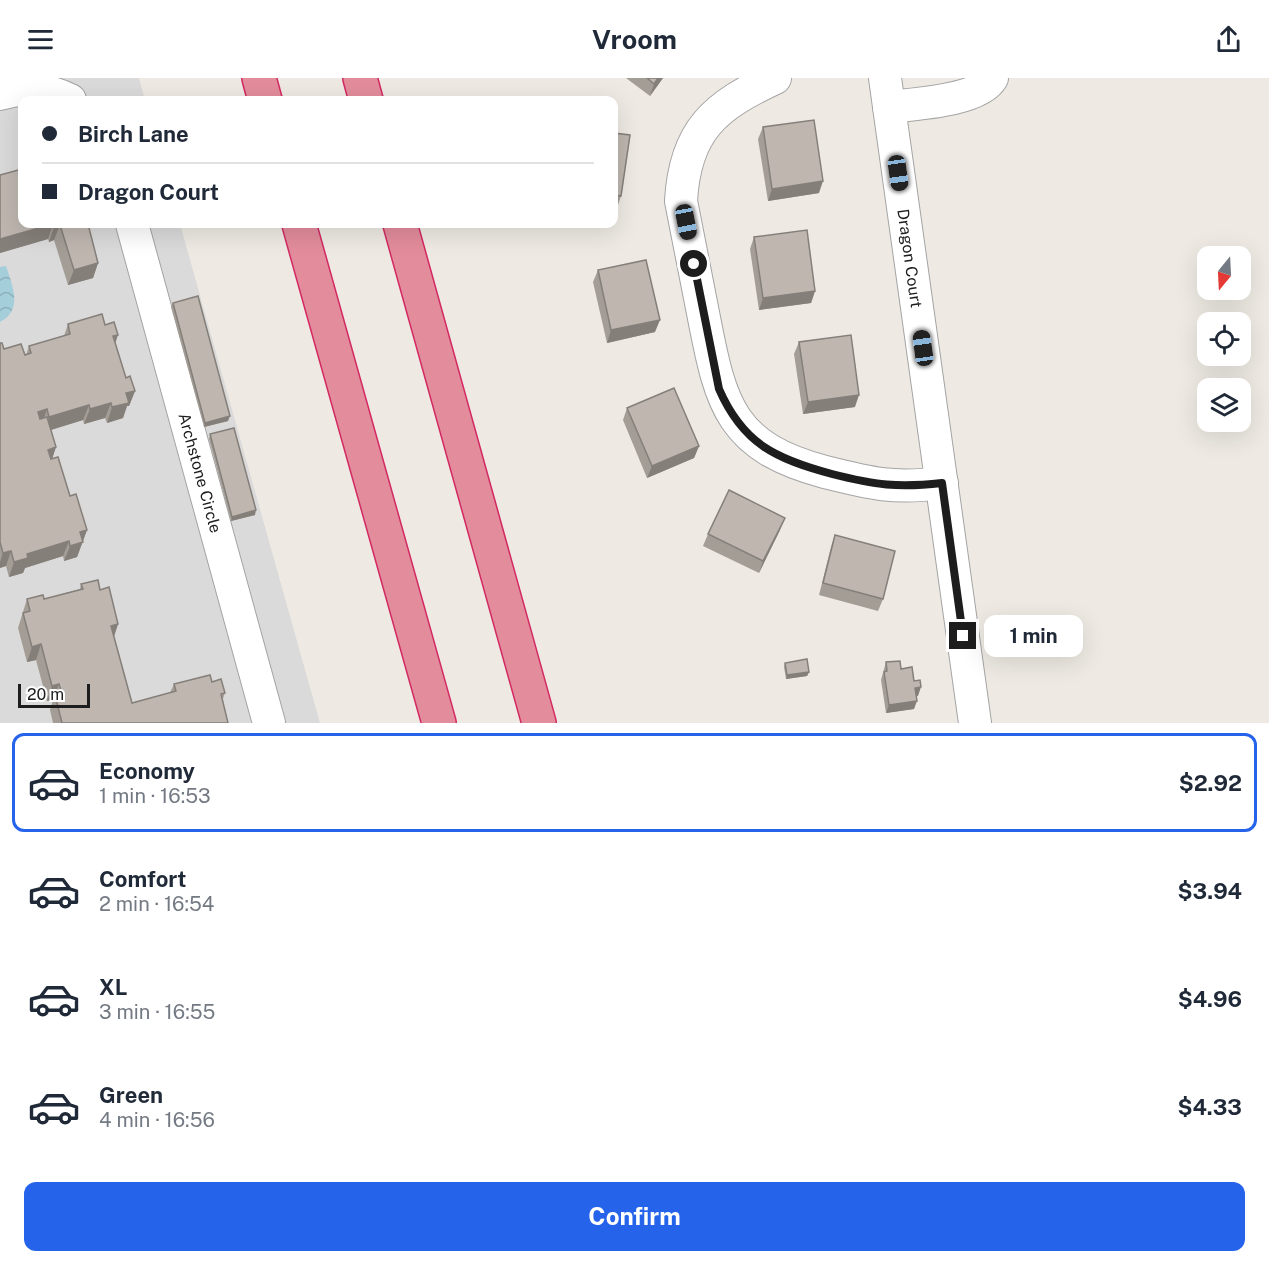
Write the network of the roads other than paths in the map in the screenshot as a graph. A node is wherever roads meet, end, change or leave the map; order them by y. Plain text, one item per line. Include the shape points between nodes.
1 (259, 78) edge
2 (360, 78) edge
3 (775, 78) edge
4 (992, 78) edge
5 (3, 88) edge
6 (887, 93) edge
7 (58, 96) edge
8 (264, 96) edge
9 (365, 96) edge
10 (133, 228) edge
11 (300, 228) edge
12 (401, 228) edge
13 (942, 483) junction
14 (269, 723) edge
15 (439, 723) edge
16 (539, 723) edge
17 (975, 723) edge

1 - 8 highway
2 - 9 highway
3 - 13 street via 743,92 710,119 698,135 682,177 681,201 719,389 738,423 783,459 880,486 904,488
4 - 6 street via 972,92 953,98
5 - 7 street via 39,90
6 - 13 street, Dragon Court
10 - 14 street, Archstone Circle
11 - 15 highway
12 - 16 highway
13 - 17 street, Dragon Court

